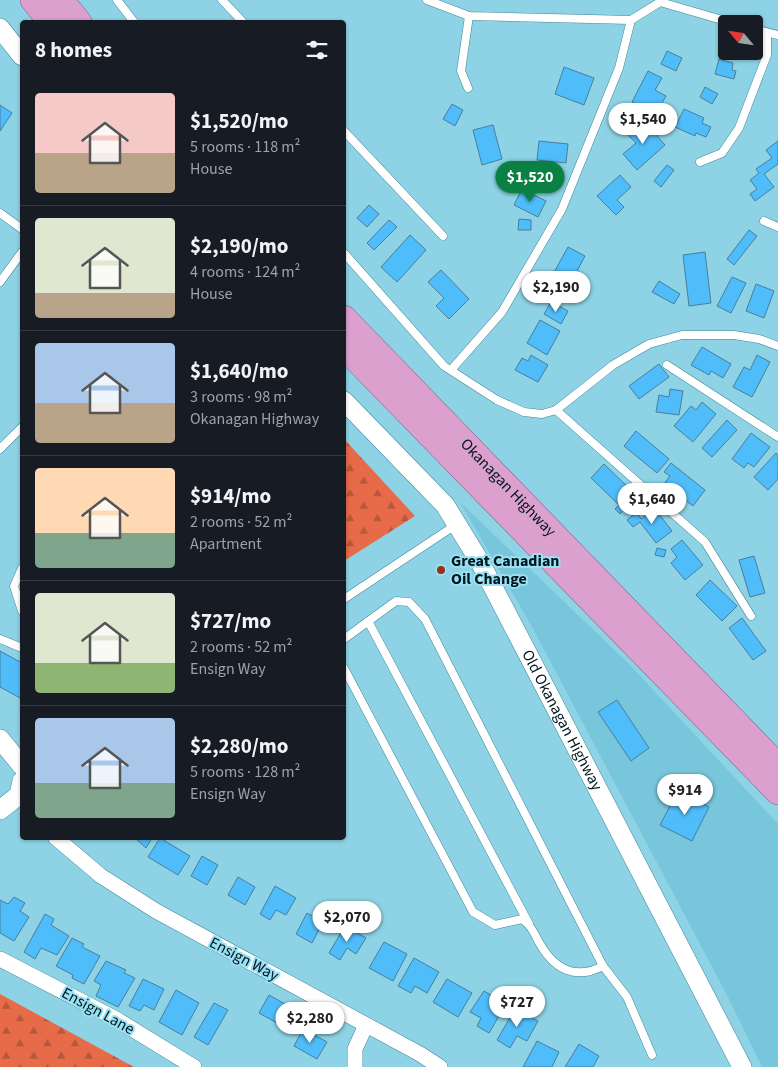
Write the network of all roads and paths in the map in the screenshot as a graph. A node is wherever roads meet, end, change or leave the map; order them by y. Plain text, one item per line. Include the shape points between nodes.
1 (33, 0) edge
2 (61, 0) edge
3 (117, 0) edge
4 (222, 0) edge
5 (427, 0) edge
6 (661, 1) edge
7 (469, 16) junction
8 (718, 18) edge
9 (49, 20) edge
10 (77, 20) edge
11 (132, 20) edge
12 (240, 20) edge
13 (631, 20) junction
14 (0, 28) edge
15 (763, 32) edge
16 (767, 33) junction
17 (778, 35) edge
18 (20, 53) edge
19 (468, 88) dead end
20 (346, 133) edge
21 (700, 162) dead end
22 (0, 213) edge
23 (764, 221) dead end
24 (778, 227) edge
25 (20, 228) edge
26 (442, 236) dead end
27 (20, 254) edge
28 (346, 254) edge
29 (1, 278) edge
30 (346, 320) edge
31 (778, 346) edge
32 (346, 349) edge
33 (666, 366) dead end
34 (451, 370) junction
35 (346, 403) edge
36 (556, 410) junction
37 (20, 429) edge
38 (778, 437) edge
39 (0, 449) edge
40 (456, 524) junction
41 (20, 572) edge
42 (346, 598) edge
43 (20, 605) edge
44 (751, 616) dead end
45 (368, 621) junction
46 (346, 638) edge
47 (0, 639) edge
48 (20, 647) edge
49 (346, 672) edge
50 (0, 739) edge
51 (20, 764) edge
52 (778, 766) edge
53 (778, 792) edge
54 (20, 793) edge
55 (0, 810) edge
56 (58, 840) edge
57 (530, 924) junction
58 (0, 959) edge
59 (603, 966) junction
60 (366, 1025) junction
61 (652, 1055) dead end
62 (194, 1067) edge
63 (354, 1067) edge
64 (440, 1067) edge
65 (742, 1067) edge

1 - 9 highway
2 - 10 highway
3 - 11 lane
4 - 12 lane
5 - 7 lane
6 - 8 lane
6 - 13 lane
7 - 13 lane
7 - 19 lane via 461,70
13 - 34 lane via 619,68 562,209 502,312
14 - 18 street
15 - 16 lane
16 - 17 lane
16 - 21 lane via 766,55 739,128 722,153
20 - 26 lane
22 - 25 lane
23 - 24 lane
27 - 29 lane
28 - 34 lane
30 - 52 highway, Okanagan Highway
31 - 36 lane via 734,335 682,335 649,344 613,365
32 - 53 highway, Okanagan Highway
33 - 38 lane
34 - 36 lane via 498,400 524,412 542,414
35 - 40 street, Old Okanagan Highway via 444,505
36 - 44 lane via 705,542
37 - 39 lane
40 - 42 lane
40 - 65 street, Old Okanagan Highway via 480,562
41 - 43 lane via 14,586
45 - 46 lane
45 - 57 lane
45 - 59 lane via 396,601 409,602 425,619
47 - 48 lane
49 - 57 lane via 473,912 495,925 522,919
50 - 51 street
54 - 55 street
56 - 60 street, Ensign Way via 101,876 156,911
57 - 59 lane via 556,965 590,973
58 - 62 street, Ensign Lane via 116,1019
59 - 61 lane via 627,997
60 - 63 street via 355,1049
60 - 64 street, Ensign Way

